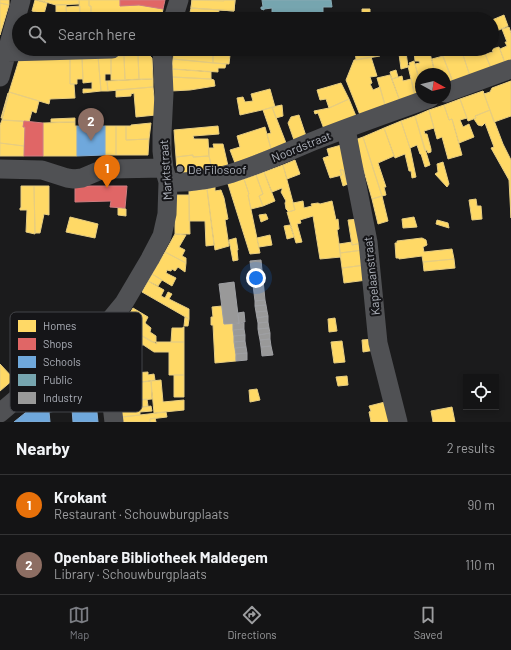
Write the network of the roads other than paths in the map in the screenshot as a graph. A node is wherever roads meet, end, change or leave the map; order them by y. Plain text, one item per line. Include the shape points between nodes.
1 (21, 0) edge
2 (179, 0) edge
3 (17, 12) edge
4 (175, 12) edge
5 (12, 28) edge
6 (4, 53) edge
7 (162, 56) edge
8 (511, 69) edge
9 (0, 77) edge
10 (451, 91) edge
11 (415, 104) edge
12 (346, 129) junction
13 (0, 170) edge
14 (166, 175) junction
15 (117, 312) edge
16 (10, 406) edge
17 (113, 412) edge
18 (0, 414) edge
19 (114, 422) edge
20 (398, 422) edge

1 - 3 street
2 - 4 street
5 - 6 street
6 - 9 street
7 - 14 street, Marktstraat via 162,134
8 - 10 street
11 - 12 street, Noordstraat
12 - 14 street, Noordstraat via 228,175 202,181
12 - 20 street, Kapelaanstraat via 368,242 378,343
13 - 14 street, Noordstraat via 42,170 74,179 111,168
14 - 15 street, Marktstraat via 167,214 162,236
16 - 18 street, Marktstraat
17 - 19 street

